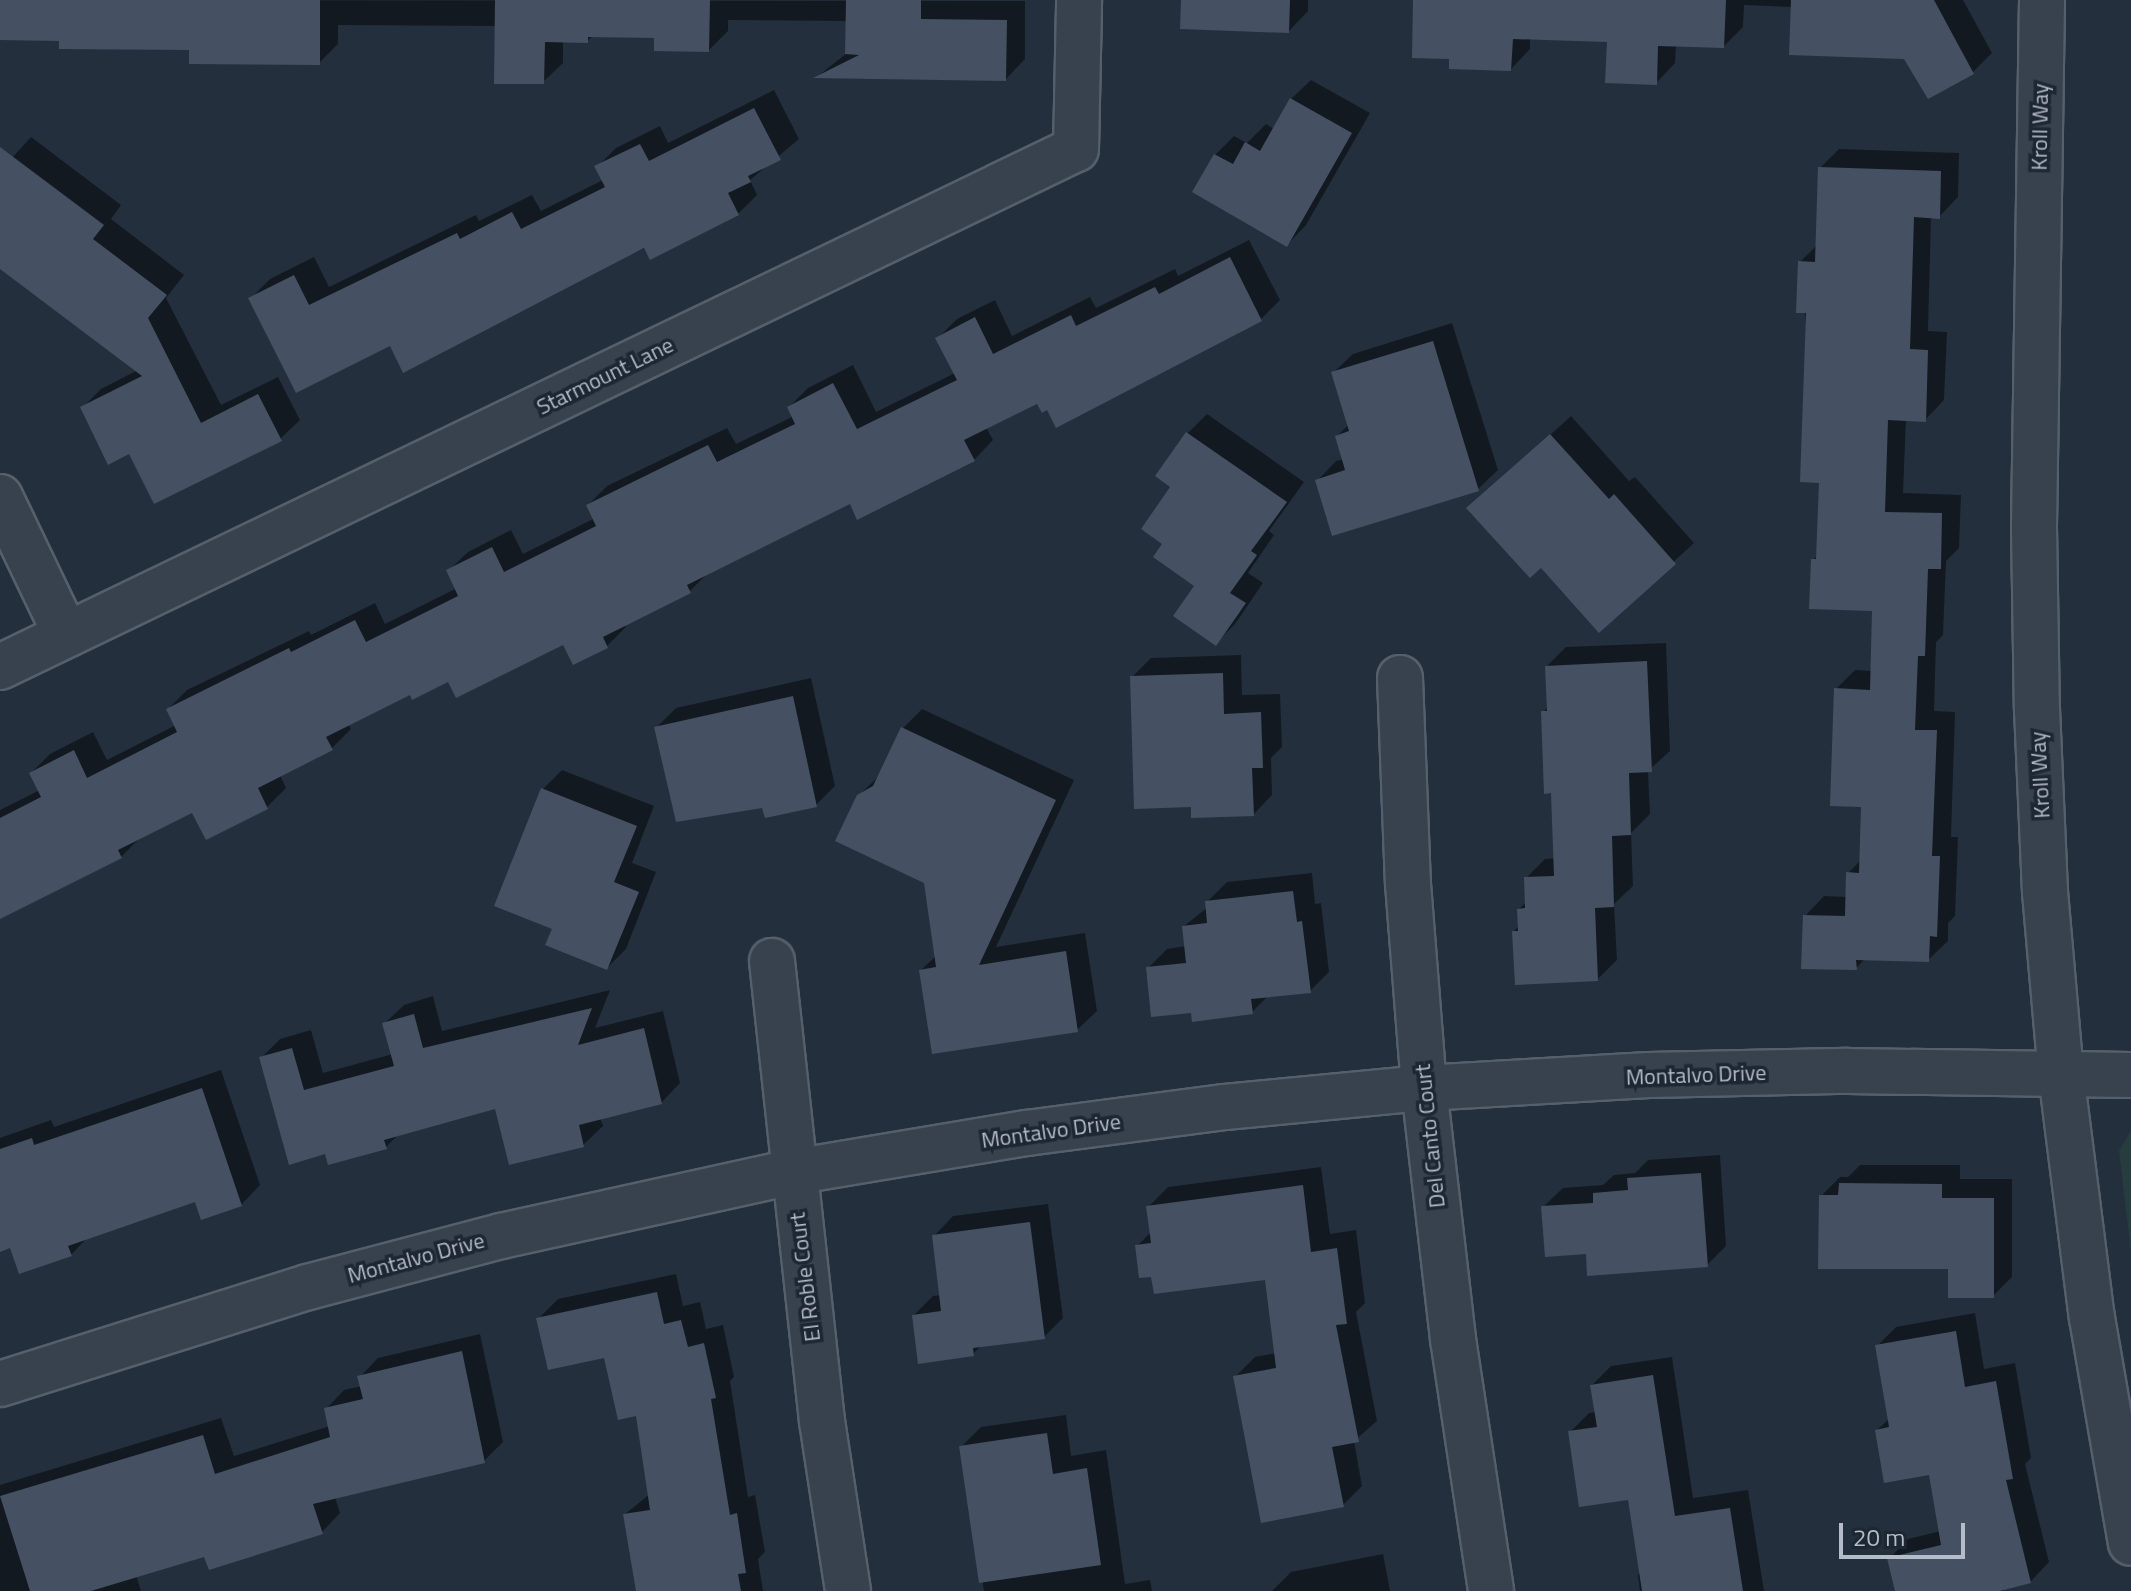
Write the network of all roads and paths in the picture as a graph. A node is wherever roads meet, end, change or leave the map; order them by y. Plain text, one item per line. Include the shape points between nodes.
1 (1079, 0) edge
2 (2042, 0) edge
3 (0, 497) edge
4 (66, 635) junction
5 (0, 667) edge
6 (1400, 678) dead end
7 (772, 961) dead end
8 (2061, 1074) junction
9 (2131, 1075) edge
10 (1424, 1088) junction
11 (793, 1172) junction
12 (0, 1384) edge
13 (2131, 1543) edge
14 (848, 1591) edge
15 (1491, 1591) edge

1 - 4 street, Starmount Lane via 1076,149
2 - 8 street, Kroll Way via 2034,527 2037,709 2045,892
3 - 4 street
4 - 5 street, Starmount Lane
6 - 10 street, Del Canto Court via 1408,884
7 - 11 street, El Roble Court
8 - 9 street, Montalvo Drive
8 - 10 street, Montalvo Drive via 1664,1075
8 - 13 street, Kroll Way via 2092,1318
10 - 11 street, Montalvo Drive via 1027,1133
10 - 15 street, Del Canto Court via 1453,1339
11 - 12 street, Montalvo Drive via 501,1236 308,1287
11 - 14 street, El Roble Court

